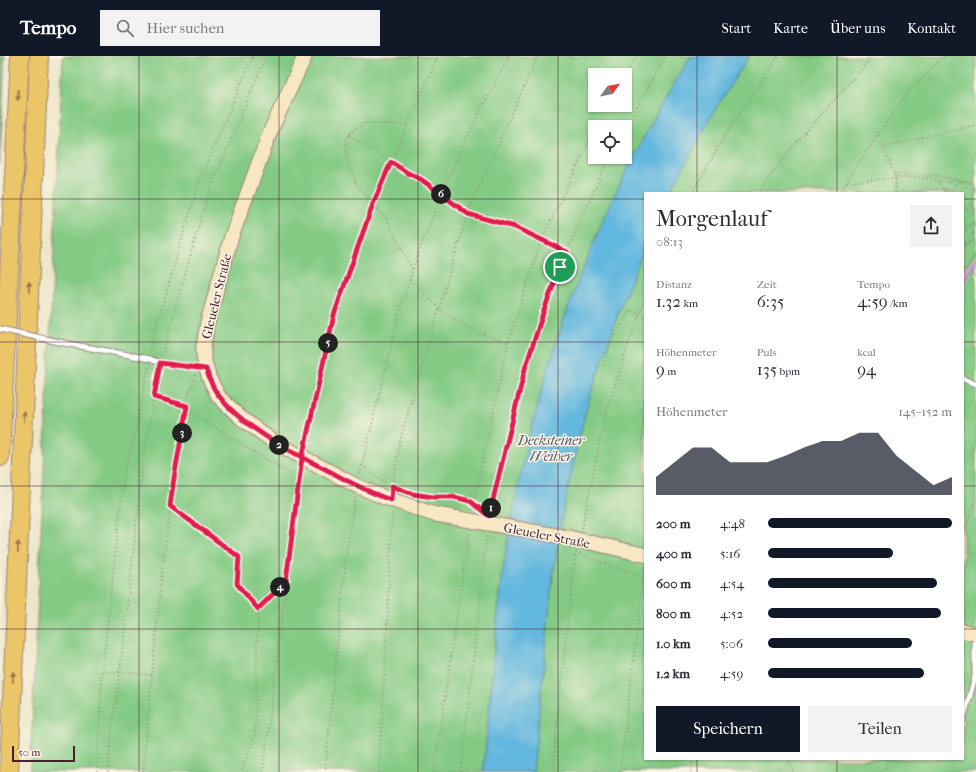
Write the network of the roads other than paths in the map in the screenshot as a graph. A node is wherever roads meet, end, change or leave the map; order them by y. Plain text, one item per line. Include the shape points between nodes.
1 (20, 56) edge
2 (39, 56) edge
3 (305, 56) edge
4 (0, 330) edge
5 (202, 368) junction
6 (964, 379) edge
7 (976, 384) edge
8 (0, 457) edge
9 (644, 555) edge
10 (971, 633) edge
11 (964, 716) edge
12 (9, 772) edge

1 -> 8 highway
12 -> 2 highway
3 - 5 street, Gleueler Straße via 270,132 231,238 206,330
4 - 5 lane, bridge via 160,363
5 - 9 street, Gleueler Straße via 219,397 255,429 302,458 357,486 392,493 433,514
6 - 7 lane
10 - 11 lane via 975,677

